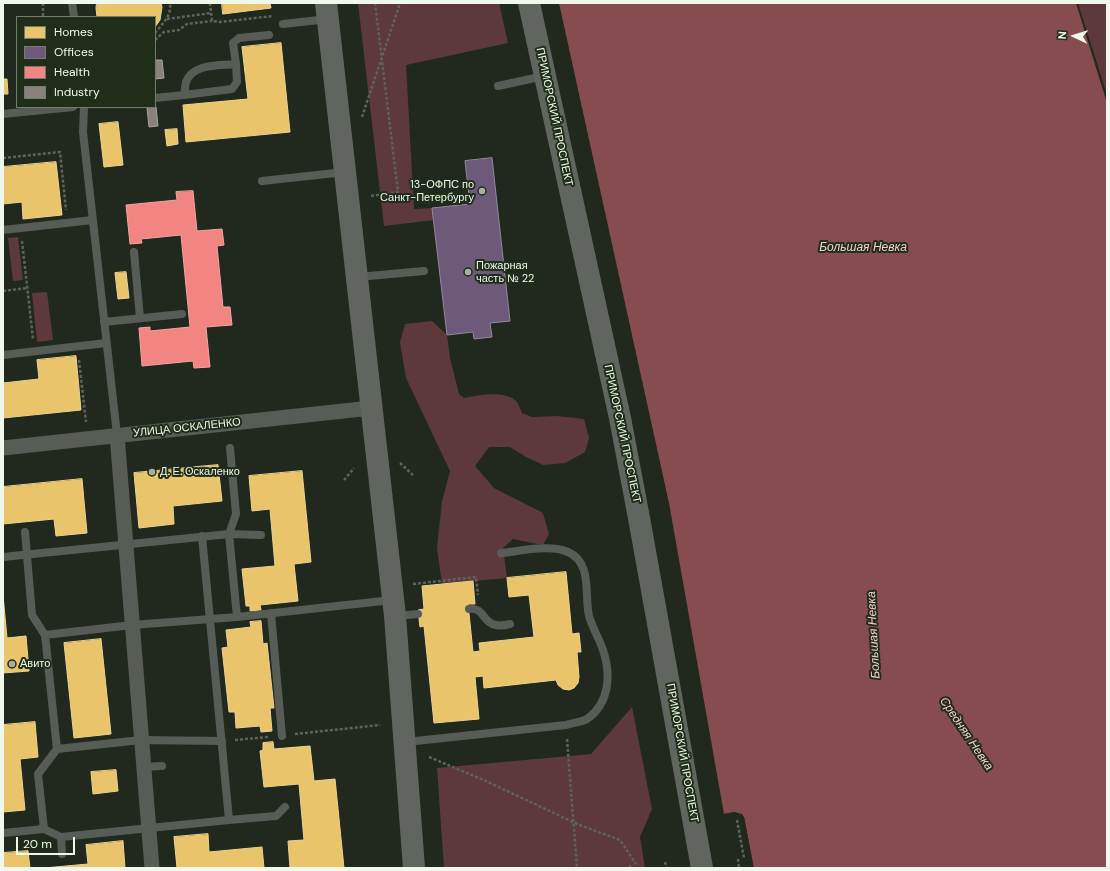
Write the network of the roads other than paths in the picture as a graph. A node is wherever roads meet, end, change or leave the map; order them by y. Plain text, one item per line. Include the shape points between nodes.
1 (72, 3) edge
2 (529, 3) edge
3 (327, 11) edge
4 (74, 16) edge
5 (283, 24) road end
6 (269, 35) dead end
7 (236, 64) junction
8 (545, 76) junction
9 (498, 86) dead end
10 (184, 95) junction
11 (156, 98) edge
12 (63, 108) edge
13 (84, 108) edge
14 (3, 114) edge
15 (345, 172) junction
16 (262, 181) dead end
17 (93, 220) junction
18 (3, 230) edge
19 (134, 252) dead end
20 (424, 270) dead end
21 (357, 277) junction
22 (182, 314) dead end
23 (140, 318) junction
24 (104, 322) junction
25 (106, 344) junction
26 (3, 355) edge
27 (371, 408) junction
28 (117, 435) junction
29 (3, 448) edge
30 (230, 448) dead end
31 (25, 532) dead end
32 (229, 534) junction
33 (262, 535) dead end
34 (202, 536) junction
35 (126, 544) junction
36 (501, 553) dead end
37 (27, 555) junction
38 (3, 557) edge
39 (394, 608) junction
40 (469, 609) dead end
41 (270, 613) junction
42 (418, 614) dead end
43 (237, 617) junction
44 (210, 619) junction
45 (510, 624) dead end
46 (132, 625) junction
47 (45, 635) junction
48 (282, 736) road end
49 (141, 740) junction
50 (222, 741) junction
51 (406, 742) junction
52 (57, 749) junction
53 (162, 766) dead end
54 (144, 767) junction
55 (285, 808) dead end
56 (229, 820) junction
57 (148, 828) junction
58 (44, 829) junction
59 (3, 833) edge
60 (61, 837) junction
61 (62, 854) dead end
62 (152, 868) edge
63 (414, 868) edge
64 (702, 868) edge

1 - 4 lane
2 - 8 main road, ПРИМОРСКИЙ ПРОСПЕКТ
3 - 5 lane
3 - 15 main road
6 - 7 lane via 240,38 233,43
7 - 10 lane via 203,68 193,72 186,81
7 - 10 lane via 237,82 232,89
8 - 9 lane
8 - 64 main road, ПРИМОРСКИЙ ПРОСПЕКТ via 640,518
10 - 11 lane
12 - 14 lane
13 - 17 lane via 83,132
15 - 16 lane
15 - 21 main road
17 - 18 lane
17 - 24 lane
19 - 23 lane
20 - 21 lane
21 - 27 main road
22 - 23 lane
23 - 24 lane
24 - 25 lane
25 - 26 lane
25 - 28 lane
27 - 28 street, УЛИЦА ОСКАЛЕНКО
27 - 39 main road
28 - 29 street, УЛИЦА ОСКАЛЕНКО
28 - 35 street
30 - 32 lane via 236,514
31 - 37 lane
32 - 33 lane
32 - 34 lane
32 - 43 lane
34 - 35 lane
34 - 44 lane
35 - 37 lane
35 - 46 street
36 - 51 lane via 554,548 569,553 580,562 586,577 589,616 603,650 607,673 607,689 600,707 586,720 566,724
37 - 38 lane
37 - 47 lane via 32,615
39 - 41 lane
39 - 42 lane
39 - 51 main road
40 - 45 lane via 480,611 490,623 497,626
41 - 43 lane
41 - 48 lane
43 - 44 lane
44 - 46 lane
44 - 50 lane
46 - 47 lane
46 - 49 street
47 - 52 lane
49 - 50 lane
49 - 52 lane
49 - 54 street
50 - 56 lane
51 - 63 main road
52 - 58 lane via 38,774
53 - 54 lane
54 - 57 street
55 - 56 lane via 276,816
56 - 57 lane
57 - 60 lane
57 - 62 street
58 - 59 lane
58 - 60 lane
60 - 61 lane

